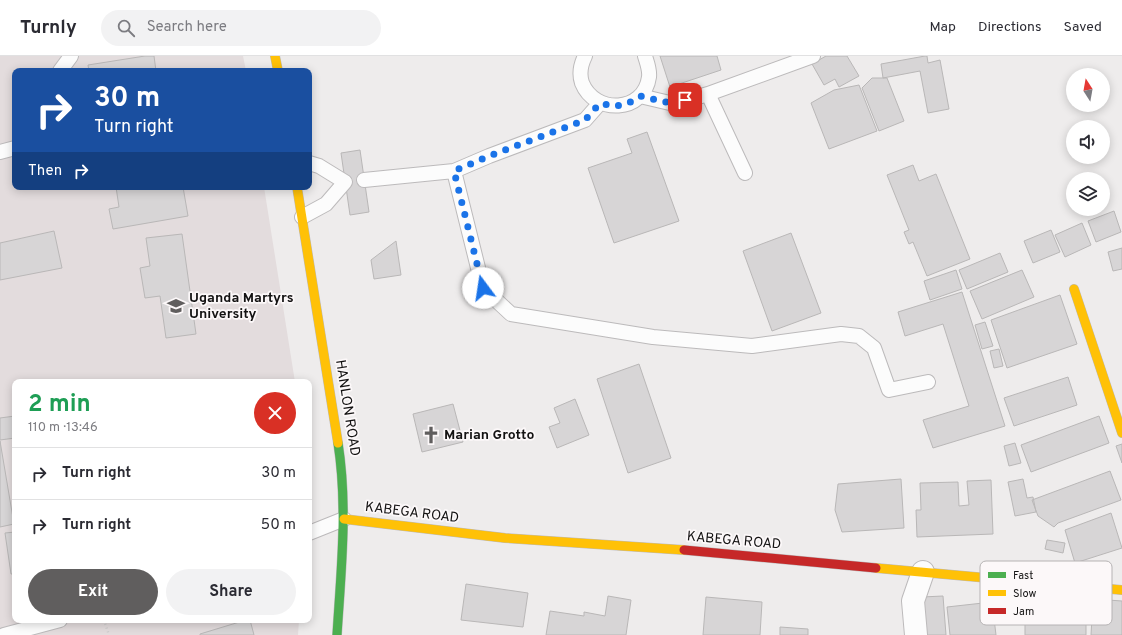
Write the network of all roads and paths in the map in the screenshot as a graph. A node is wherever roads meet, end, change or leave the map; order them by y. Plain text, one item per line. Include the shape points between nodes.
1 (275, 56) edge
2 (585, 56) edge
3 (645, 56) edge
4 (813, 56) edge
5 (277, 68) edge
6 (708, 94) junction
7 (640, 96) junction
8 (600, 103) junction
9 (12, 149) edge
10 (0, 152) edge
11 (312, 164) edge
12 (454, 171) junction
13 (745, 173) dead end
14 (364, 180) dead end
15 (298, 190) edge
16 (302, 217) junction
17 (1074, 289) dead end
18 (928, 382) dead end
19 (1122, 433) edge
20 (344, 519) junction
21 (312, 532) edge
22 (923, 572) junction
23 (980, 577) edge
24 (1112, 589) edge
25 (1122, 590) edge
26 (49, 623) edge
27 (105, 623) edge
28 (4, 635) edge
29 (109, 635) edge
30 (337, 635) edge
31 (916, 635) edge

1 - 5 street
2 - 8 lane via 581,79 591,97
3 - 7 lane via 649,77
4 - 6 lane
6 - 7 lane via 674,104
6 - 13 lane
7 - 8 lane via 621,106
8 - 12 lane via 585,120
9 - 10 lane
11 - 16 lane via 345,182 326,204
12 - 14 lane
12 - 18 lane via 483,288 511,314 653,337 752,346 841,334 859,336 874,348 890,390
15 - 16 street, HANLON ROAD
16 - 20 street, HANLON ROAD via 342,470
17 - 19 street
20 - 21 lane
20 - 22 street, KABEGA ROAD via 505,538 661,548
20 - 30 street, HANLON ROAD
22 - 23 street, KABEGA ROAD
22 - 31 street via 913,601
24 - 25 street, KABEGA ROAD
26 - 28 lane
27 - 29 path

